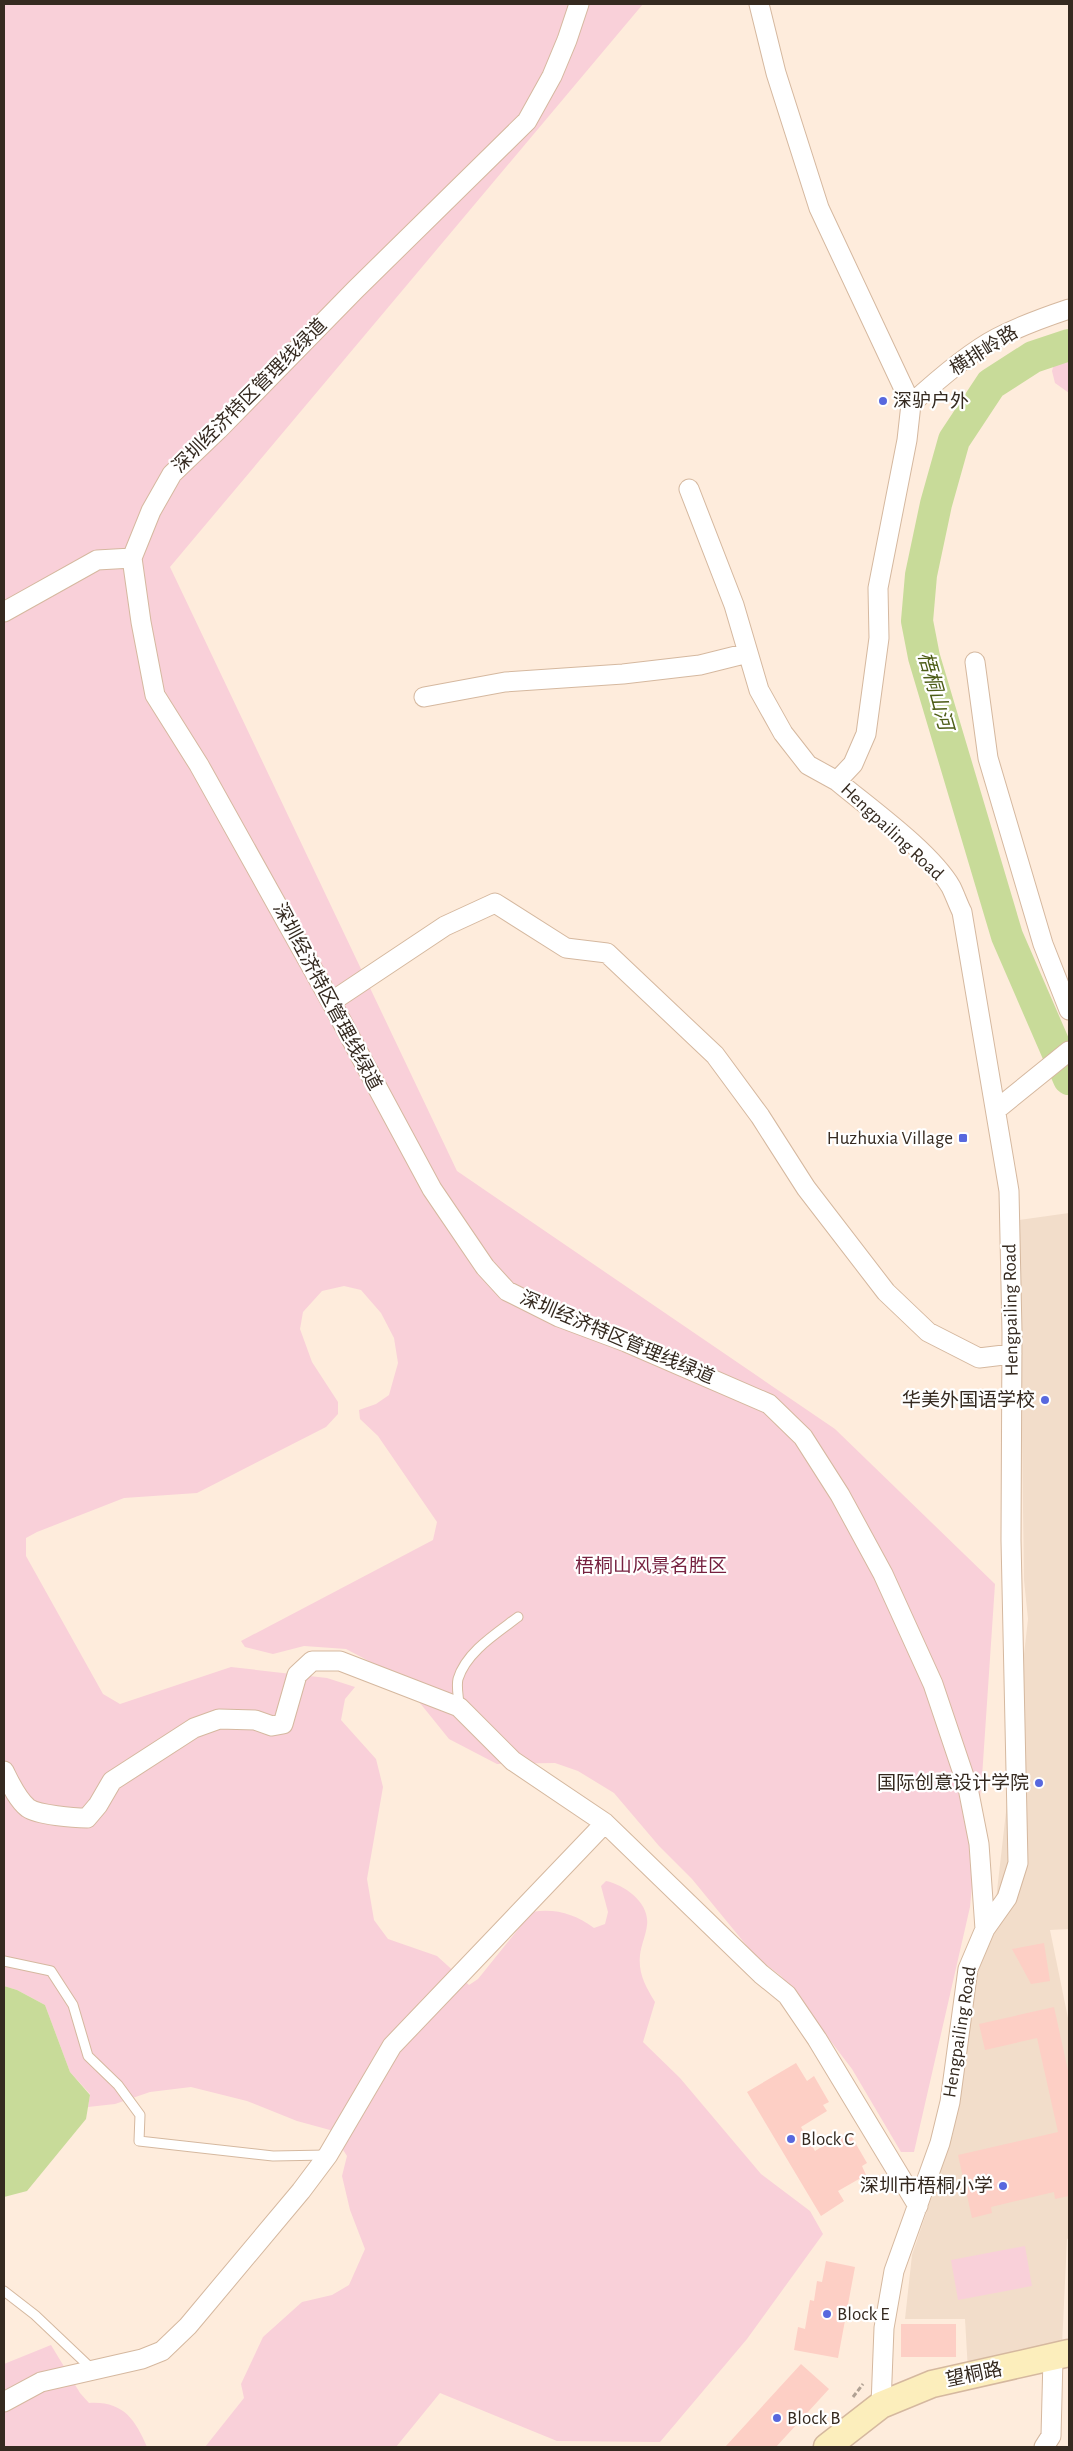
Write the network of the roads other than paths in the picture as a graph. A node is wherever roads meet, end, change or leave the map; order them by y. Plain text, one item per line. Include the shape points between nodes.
1 (578, 4) edge
2 (759, 4) edge
3 (1069, 309) edge
4 (911, 404) junction
5 (689, 489) dead end
6 (132, 558) junction
7 (4, 612) edge
8 (748, 653) junction
9 (975, 662) dead end
10 (424, 697) dead end
11 (837, 781) junction
12 (331, 1002) junction
13 (1069, 1010) edge
14 (1069, 1051) edge
15 (996, 1110) junction
16 (1012, 1354) junction
17 (518, 1617) dead end
18 (459, 1707) junction
19 (4, 1771) edge
20 (605, 1823) junction
21 (985, 1929) junction
22 (4, 1961) edge
23 (328, 2155) junction
24 (918, 2206) junction
25 (4, 2291) edge
26 (1061, 2356) edge
27 (93, 2370) junction
28 (4, 2402) edge
29 (881, 2405) junction
30 (827, 2447) edge
31 (1044, 2447) edge

1 - 6 street, 深圳经济特区管理线绿道 via 568,40 527,121 172,474 151,511
2 - 4 street via 776,73 819,208
3 - 4 street, 横排岭路 via 995,339
4 - 11 street via 878,588 879,638 866,734 853,764
5 - 8 street, Hengpailing Road via 734,605
6 - 7 street via 96,560
6 - 12 street, 深圳经济特区管理线绿道 via 155,694
8 - 10 street via 700,665 506,682
8 - 11 street, Hengpailing Road via 759,690 783,733 808,765
9 - 13 street via 988,758 1043,944
11 - 15 street, Hengpailing Road via 905,838 951,887 962,912
12 - 16 street via 445,926 495,903 566,948 606,953 715,1055 760,1116 806,1188 886,1292 928,1332 979,1358
12 - 21 street, 深圳经济特区管理线绿道 via 432,1189 485,1267 507,1291 559,1317 626,1342 769,1404 803,1437 840,1495 882,1574 933,1684 968,1788 980,1844
14 - 15 street
15 - 16 street, Hengpailing Road via 1009,1191
16 - 21 street, Hengpailing Road via 1010,1540 1018,1864 1007,1898
17 - 18 lane via 465,1663 458,1681
18 - 19 street via 340,1661 312,1661 297,1675 283,1724 272,1726 255,1720 219,1719 194,1728 112,1781 87,1818 69,1818 29,1808 15,1793
18 - 20 street via 513,1761
20 - 23 street via 392,2046
20 - 24 street via 760,1974 786,1995 817,2038
21 - 24 street, Hengpailing Road via 968,1969 950,2102 940,2144
22 - 23 lane via 51,1971 73,2004 88,2056 118,2085 140,2115 139,2141 273,2156
23 - 27 street via 188,2326 162,2351 142,2360
24 - 29 street, Hengpailing Road via 894,2271 884,2328
25 - 27 lane via 35,2315
26 - 29 main road, 望桐路 via 932,2384
26 - 31 street via 1051,2436
27 - 28 street via 41,2382
29 - 30 main road, 望桐路

